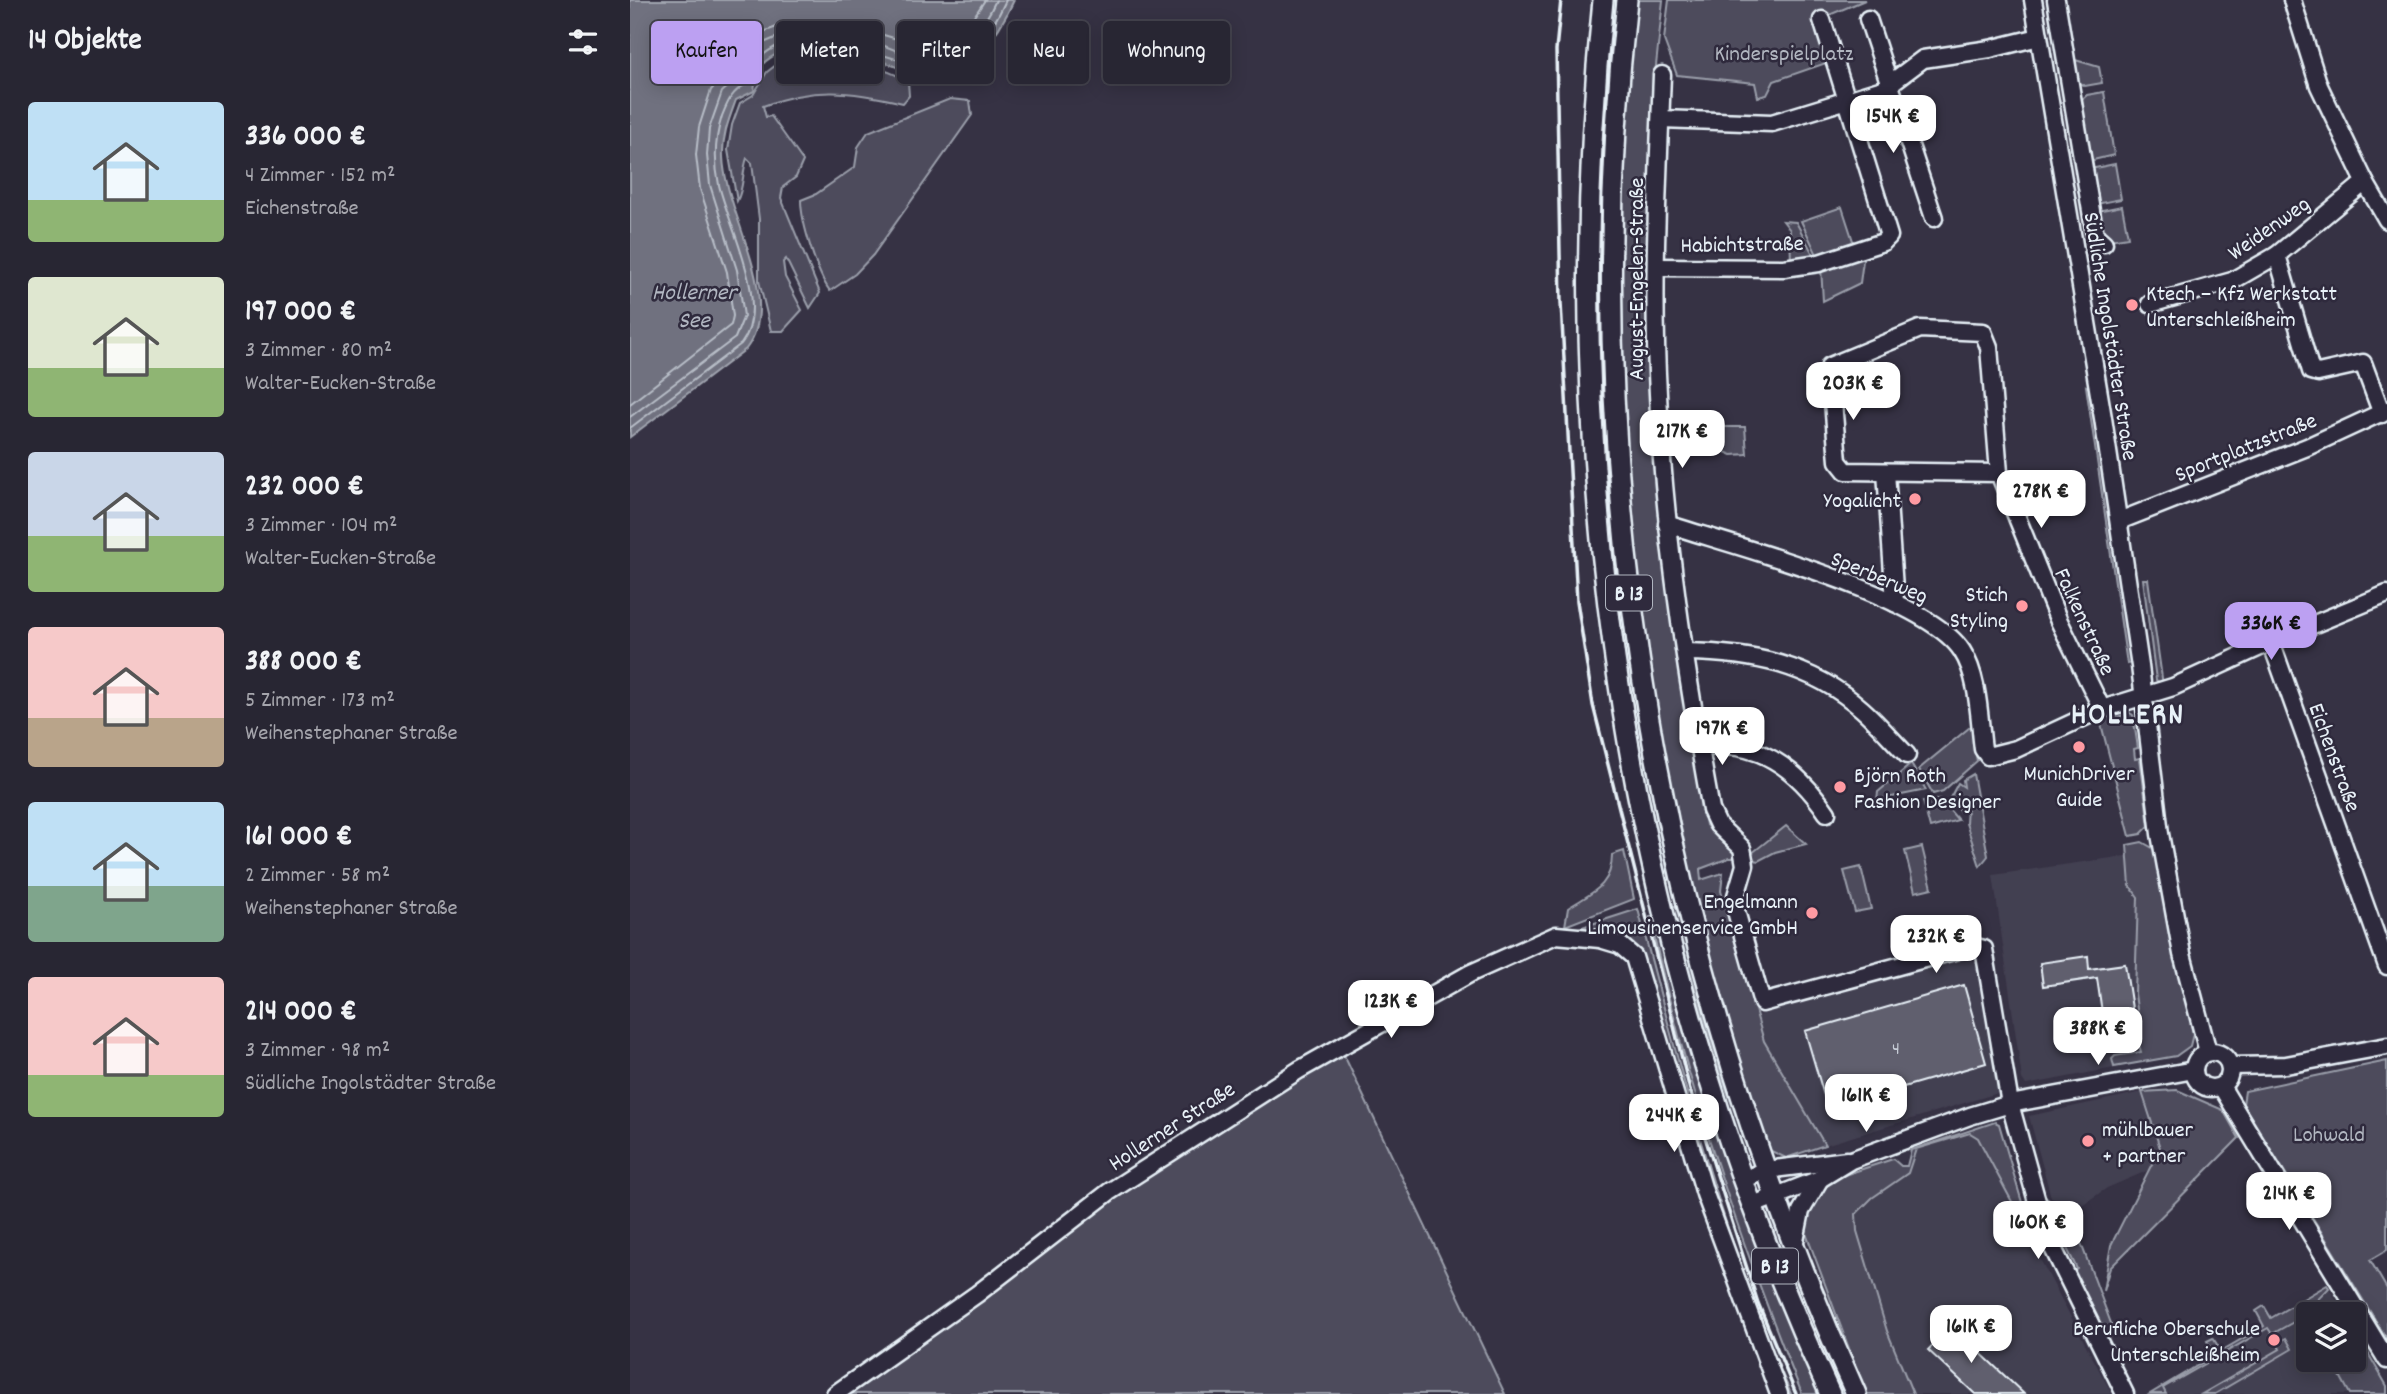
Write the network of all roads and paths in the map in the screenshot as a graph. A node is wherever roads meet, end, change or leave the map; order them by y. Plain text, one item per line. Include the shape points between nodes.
1 (1603, 0) edge
2 (1627, 0) edge
3 (2033, 0) edge
4 (2056, 0) edge
5 (2292, 0) edge
6 (1868, 19) dead end
7 (1822, 20) dead end
8 (2039, 37) junction
9 (1662, 75) dead end
10 (1889, 84) junction
11 (1847, 100) junction
12 (1661, 119) junction
13 (2365, 183) junction
14 (1934, 218) dead end
15 (2387, 220) edge
16 (2104, 243) dead end
17 (2277, 255) junction
18 (1658, 267) junction
19 (2150, 304) dead end
20 (2384, 412) edge
21 (1886, 472) junction
22 (1999, 473) junction
23 (2119, 521) junction
24 (1667, 524) junction
25 (2387, 594) edge
26 (1895, 603) junction
27 (2271, 642) junction
28 (1686, 652) junction
29 (2143, 696) junction
30 (2102, 709) junction
31 (1699, 747) junction
32 (1907, 755) dead end
33 (1828, 814) dead end
34 (2387, 965) edge
35 (2387, 1046) edge
36 (2208, 1052) junction
37 (2230, 1066) junction
38 (2194, 1070) junction
39 (2221, 1086) junction
40 (2010, 1104) junction
41 (1851, 1160) junction
42 (1766, 1170) junction
43 (1820, 1178) junction
44 (1743, 1180) junction
45 (1774, 1195) junction
46 (1752, 1205) junction
47 (1794, 1246) junction
48 (2387, 1360) edge
49 (835, 1394) edge
50 (1779, 1394) edge
51 (1830, 1394) edge
52 (1856, 1394) edge
53 (2125, 1394) edge

1 - 44 main road, B 13 via 1594,92 1587,281 1595,490 1606,604 1631,768 1668,935 1715,1102
2 - 42 main road, B 13 via 1613,176 1612,281 1618,483 1627,578 1654,757 1687,911 1723,1044
3 - 8 street, Südliche Ingolstädter Straße
4 - 16 street via 2095,235
5 - 13 street via 2319,86
6 - 10 street
7 - 11 street, Habichtstraße
8 - 10 street via 1923,59
8 - 23 street, Südliche Ingolstädter Straße
9 - 12 street, August-Engelen-Straße
10 - 11 street
10 - 14 street
11 - 12 street via 1772,123
11 - 18 street, Habichtstraße via 1890,230 1885,241 1819,263 1784,268
12 - 18 street, August-Engelen-Straße
13 - 15 street
13 - 17 street, Weidenweg
17 - 19 street, Weidenweg via 2232,281
17 - 20 street via 2311,371 2363,363
18 - 24 street, August-Engelen-Straße via 1657,390
20 - 23 street, Sportplatzstraße
21 - 22 street
21 - 22 street, Falkenstraße via 1841,467 1830,366 1920,330 1974,329 1983,332 1989,347
21 - 26 street
22 - 30 street, Falkenstraße via 2058,620
23 - 29 street, Südliche Ingolstädter Straße
24 - 26 street, Sperberweg via 1857,586
24 - 28 street, August-Engelen-Straße
25 - 27 street
26 - 30 street, Sperberweg via 1941,629 1964,653 1988,756 2016,749
27 - 29 street
27 - 34 street, Eichenstraße
28 - 31 street, August-Engelen-Straße
28 - 32 street via 1728,652 1793,667 1841,692
29 - 30 street
29 - 36 street, Südliche Ingolstädter Straße via 2179,940
31 - 33 street via 1737,747 1780,765 1813,791
31 - 40 street, August-Engelen-Straße via 1711,810 1718,825 1742,848 1745,865 1736,911 1762,1003 1979,945 1984,949
35 - 37 street via 2286,1065
36 - 37 street via 2225,1056
36 - 38 street via 2196,1060
37 - 39 street via 2229,1077
38 - 39 street via 2203,1086
38 - 40 street
39 - 48 street
40 - 41 street
40 - 53 street via 2046,1234
41 - 42 street
41 - 43 street
42 - 44 street
42 - 45 main road, B 13
43 - 45 street
43 - 47 street, B 13 via 1801,1211
44 - 46 main road, B 13
45 - 46 street
45 - 47 main road, B 13
46 - 51 main road, B 13
47 - 52 main road, B 13
49 - 50 street, Hollerner Straße via 977,1294 1109,1192 1299,1070 1471,973 1556,935 1600,939 1620,945 1634,957 1705,1194

